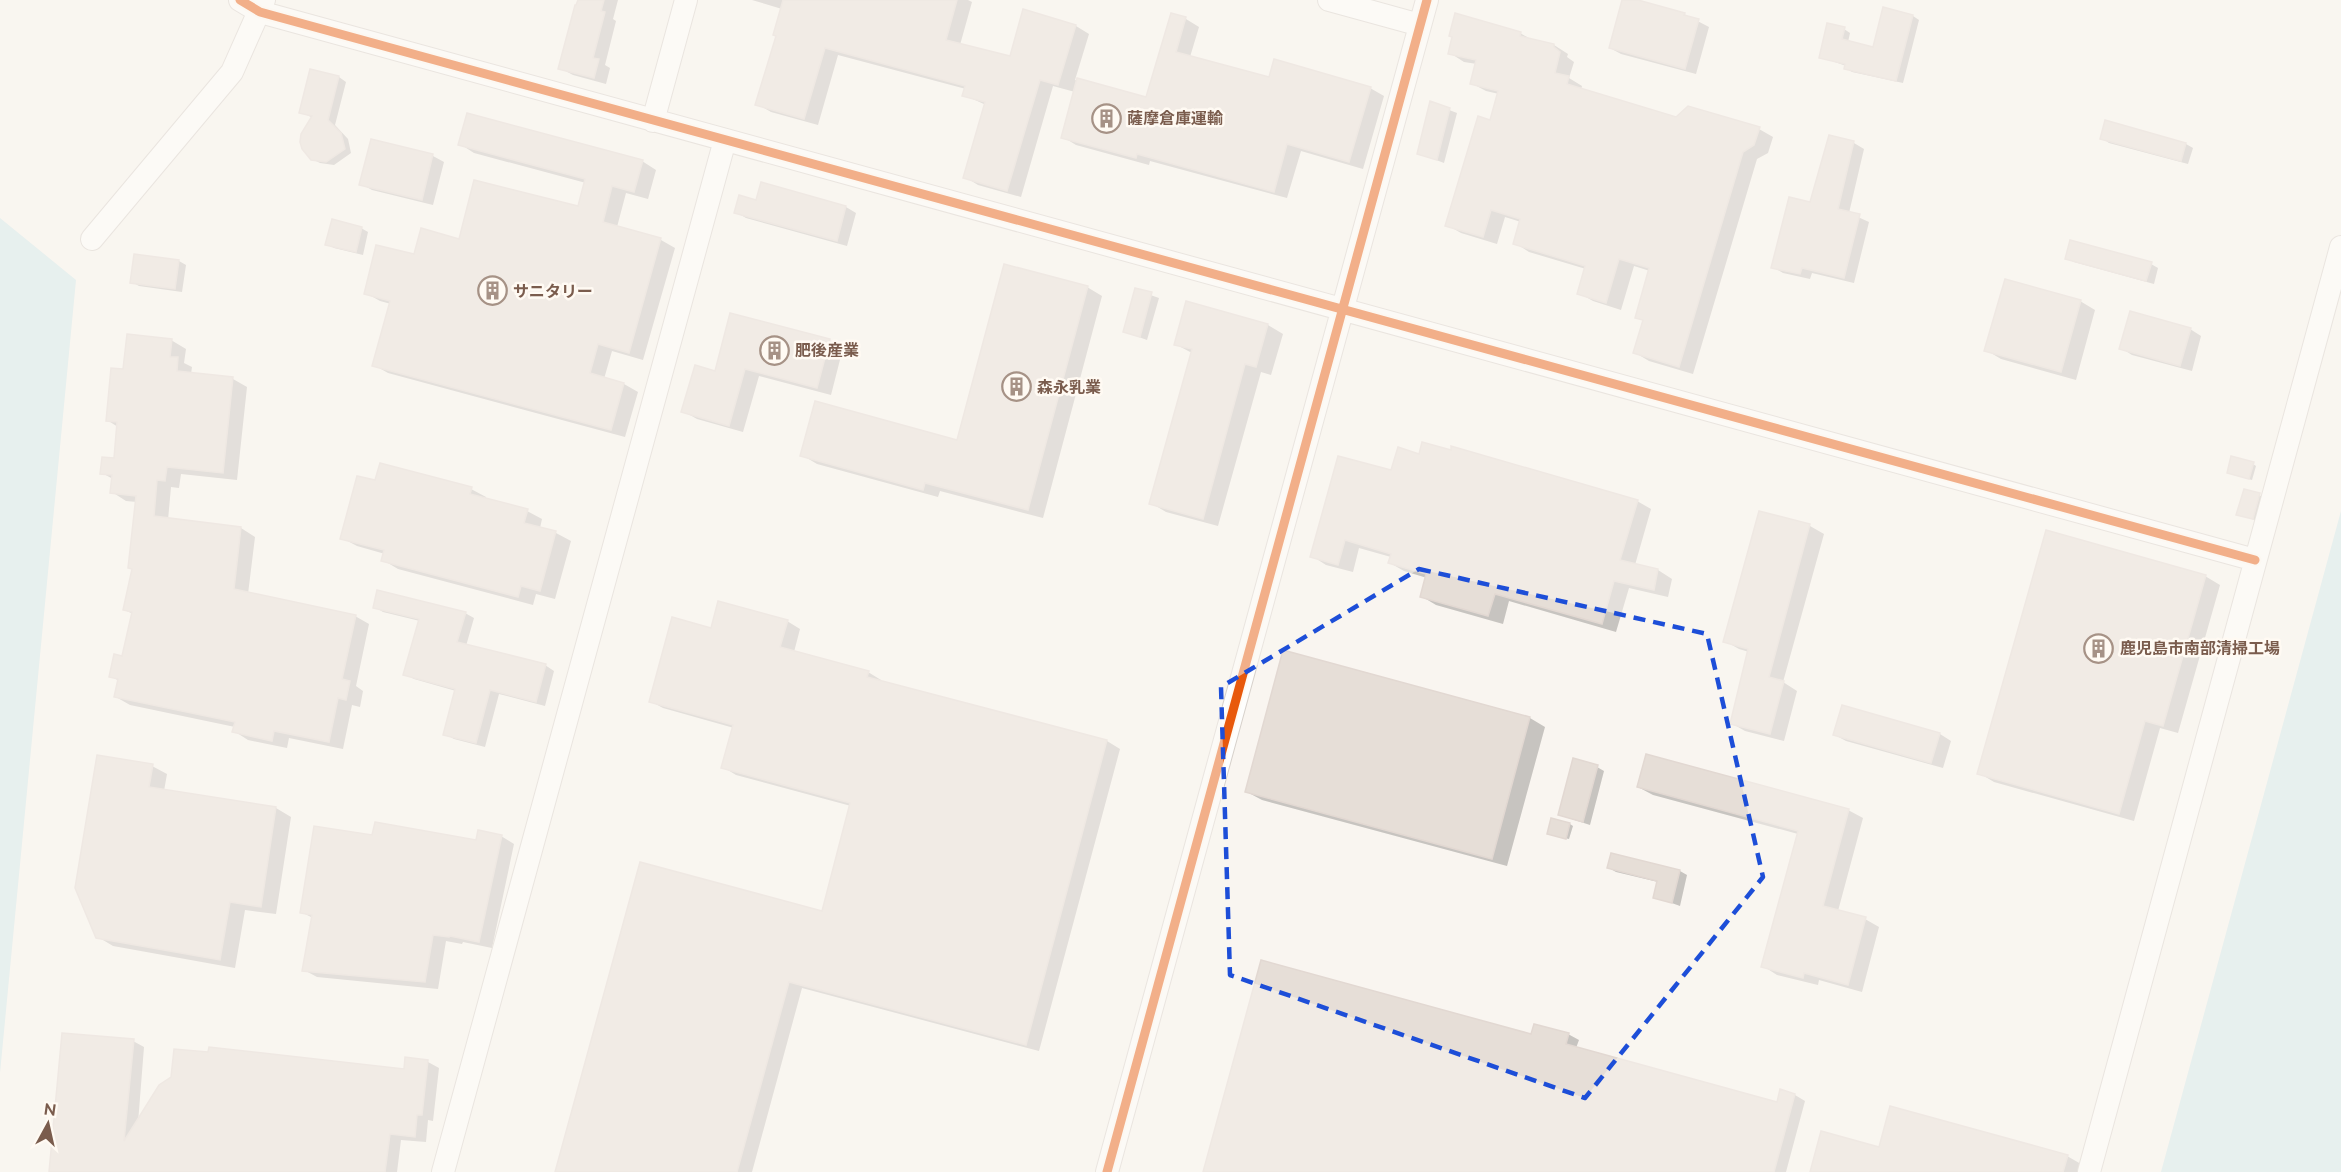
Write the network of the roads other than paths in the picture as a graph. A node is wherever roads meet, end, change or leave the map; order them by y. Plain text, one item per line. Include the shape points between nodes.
1 (240, 0) edge
2 (686, 0) edge
3 (1329, 0) edge
4 (1427, 0) edge
5 (262, 6) edge
6 (1420, 25) junction
7 (653, 121) junction
8 (725, 140) junction
9 (92, 239) dead end
10 (2341, 247) edge
11 (1342, 310) junction
12 (2255, 560) junction
13 (442, 1172) edge
14 (1107, 1172) edge
15 (2089, 1172) edge

1 - 5 street
2 - 7 street
3 - 6 street
4 - 6 street
5 - 7 street
5 - 9 street via 232,72
6 - 11 street
7 - 8 street
8 - 11 street
8 - 13 street
10 - 12 street
11 - 12 street
11 - 14 street
12 - 15 street

